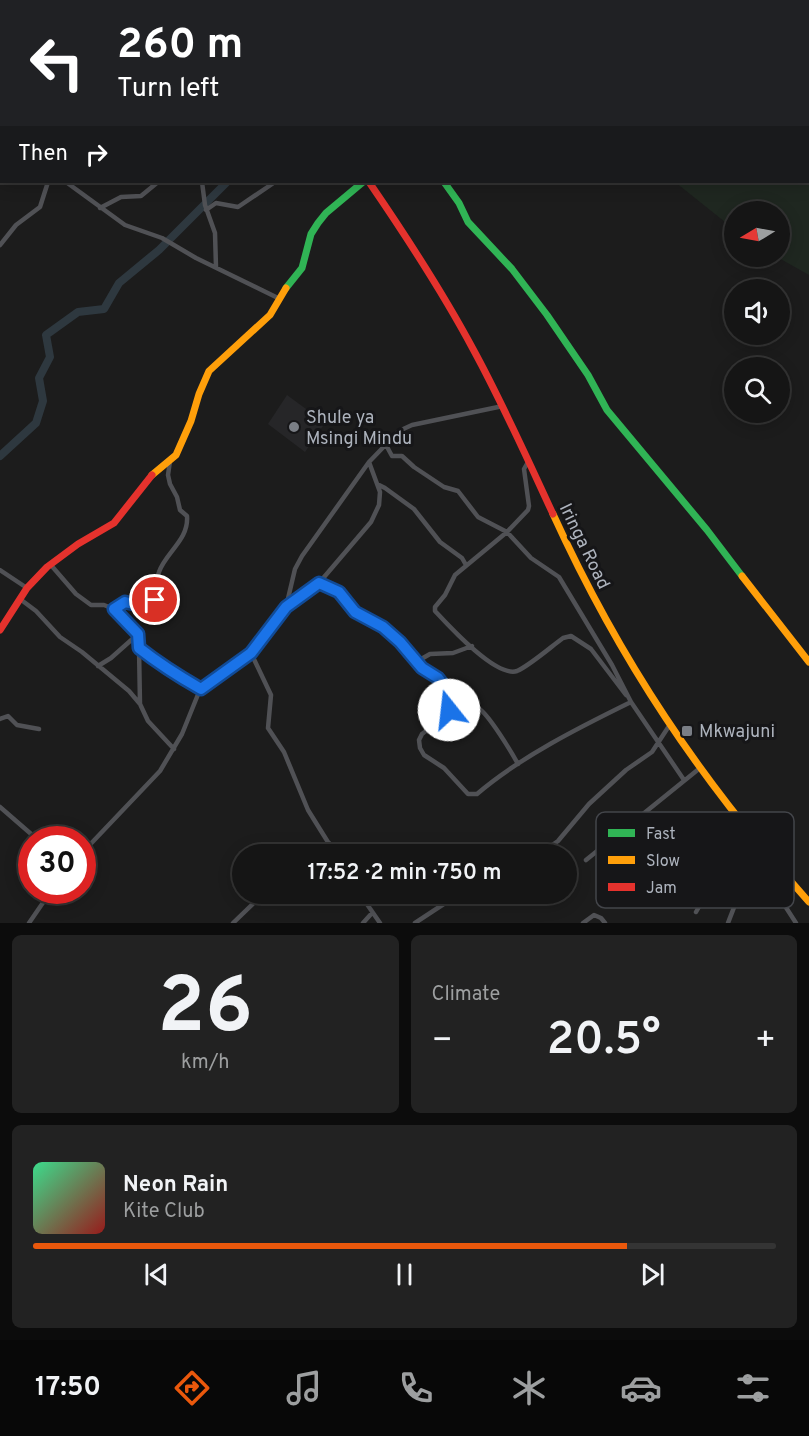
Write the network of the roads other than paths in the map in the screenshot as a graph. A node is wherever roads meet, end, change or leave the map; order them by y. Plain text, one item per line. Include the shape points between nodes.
1 (48, 183) edge
2 (72, 183) edge
3 (157, 183) edge
4 (202, 183) edge
5 (274, 183) edge
6 (370, 183) edge
7 (445, 183) edge
8 (353, 185) edge
9 (100, 208) junction
10 (206, 210) junction
11 (0, 245) edge
12 (216, 267) junction
13 (280, 299) junction
14 (503, 406) junction
15 (386, 445) junction
16 (170, 461) junction
17 (369, 462) junction
18 (528, 462) junction
19 (379, 485) junction
20 (507, 532) junction
21 (50, 564) junction
22 (466, 565) junction
23 (0, 570) edge
24 (319, 583) junction
25 (27, 588) junction
26 (20, 599) junction
27 (286, 607) junction
28 (114, 609) junction
29 (0, 630) edge
30 (138, 634) junction
31 (471, 646) junction
32 (139, 648) junction
33 (251, 653) junction
34 (416, 662) junction
35 (809, 662) edge
36 (98, 666) junction
37 (201, 689) junction
38 (630, 699) junction
39 (140, 704) junction
40 (449, 710) junction
41 (0, 719) edge
42 (669, 726) junction
43 (39, 729) dead end
44 (658, 741) junction
45 (174, 749) junction
46 (518, 764) junction
47 (700, 768) junction
48 (684, 780) junction
49 (0, 807) edge
50 (645, 812) edge
51 (732, 812) edge
52 (22, 826) edge
53 (96, 838) edge
54 (329, 843) edge
55 (554, 844) edge
56 (596, 852) edge
57 (586, 860) dead end
58 (794, 885) edge
59 (809, 902) edge
60 (42, 904) edge
61 (253, 904) edge
62 (366, 904) edge
63 (444, 904) edge
64 (698, 908) edge
65 (733, 908) edge
66 (786, 908) edge
67 (696, 912) dead end
68 (372, 913) junction
69 (28, 923) edge
70 (233, 923) edge
71 (363, 923) edge
72 (380, 923) edge
73 (415, 923) edge
74 (583, 923) edge
75 (605, 923) edge
76 (728, 923) edge
77 (796, 923) edge

1 - 11 street via 40,207 16,225
2 - 9 street
3 - 9 street via 141,196 121,197
4 - 10 street
5 - 10 street via 238,207 216,203
6 - 14 main road, Iringa Road via 438,286
7 - 35 main road via 468,222 512,269 547,315 607,411 707,530
8 - 13 main road via 310,234 302,268
9 - 12 street via 125,225 162,238
10 - 12 street via 215,232
12 - 13 street
13 - 16 main road via 264,321 209,370 191,420
14 - 15 street via 412,424
14 - 18 main road, Iringa Road
15 - 17 street
15 - 20 street via 392,456 402,456 444,487 458,491 478,517
16 - 21 main road via 150,477 110,526
16 - 28 street via 168,478 179,508 188,516 186,527 159,571 153,605 148,608 125,602
17 - 19 street
17 - 27 street via 298,562
18 - 20 street via 524,469 529,508
18 - 42 main road, Iringa Road via 615,638
19 - 22 street via 414,509 440,542
19 - 24 street via 379,505 371,522
20 - 22 street
20 - 38 street via 531,558 559,577
21 - 25 main road
21 - 28 street via 91,605 103,604
22 - 31 street via 454,575 435,609
23 - 25 street
24 - 27 street
24 - 34 street via 339,592 355,612 391,634
25 - 26 main road
26 - 29 main road
26 - 36 street
27 - 33 street
28 - 30 street
30 - 32 street
30 - 36 street
31 - 34 street via 453,653 430,654
31 - 38 street via 493,664 516,671 571,636 591,649
32 - 37 street
32 - 39 street
33 - 37 street
33 - 54 street via 271,695 268,728 286,758 308,810
34 - 40 street via 441,682
36 - 39 street
37 - 45 street
38 - 44 street
38 - 46 street
39 - 45 street via 148,721
40 - 46 street via 481,710
40 - 46 street via 422,734 420,748 468,794 477,794
41 - 43 street via 8,716 17,724
42 - 44 street
42 - 47 main road, Iringa Road
44 - 48 street
44 - 55 street via 646,758 626,770 589,804
45 - 53 street via 160,771
47 - 48 street
47 - 51 main road, Iringa Road
48 - 50 street
49 - 52 street
56 - 57 street
58 - 59 main road, Iringa Road
60 - 69 street
61 - 70 street
62 - 68 street
63 - 73 street
64 - 67 street
65 - 76 street
66 - 77 street
68 - 71 street
68 - 72 street
74 - 75 street via 593,915

